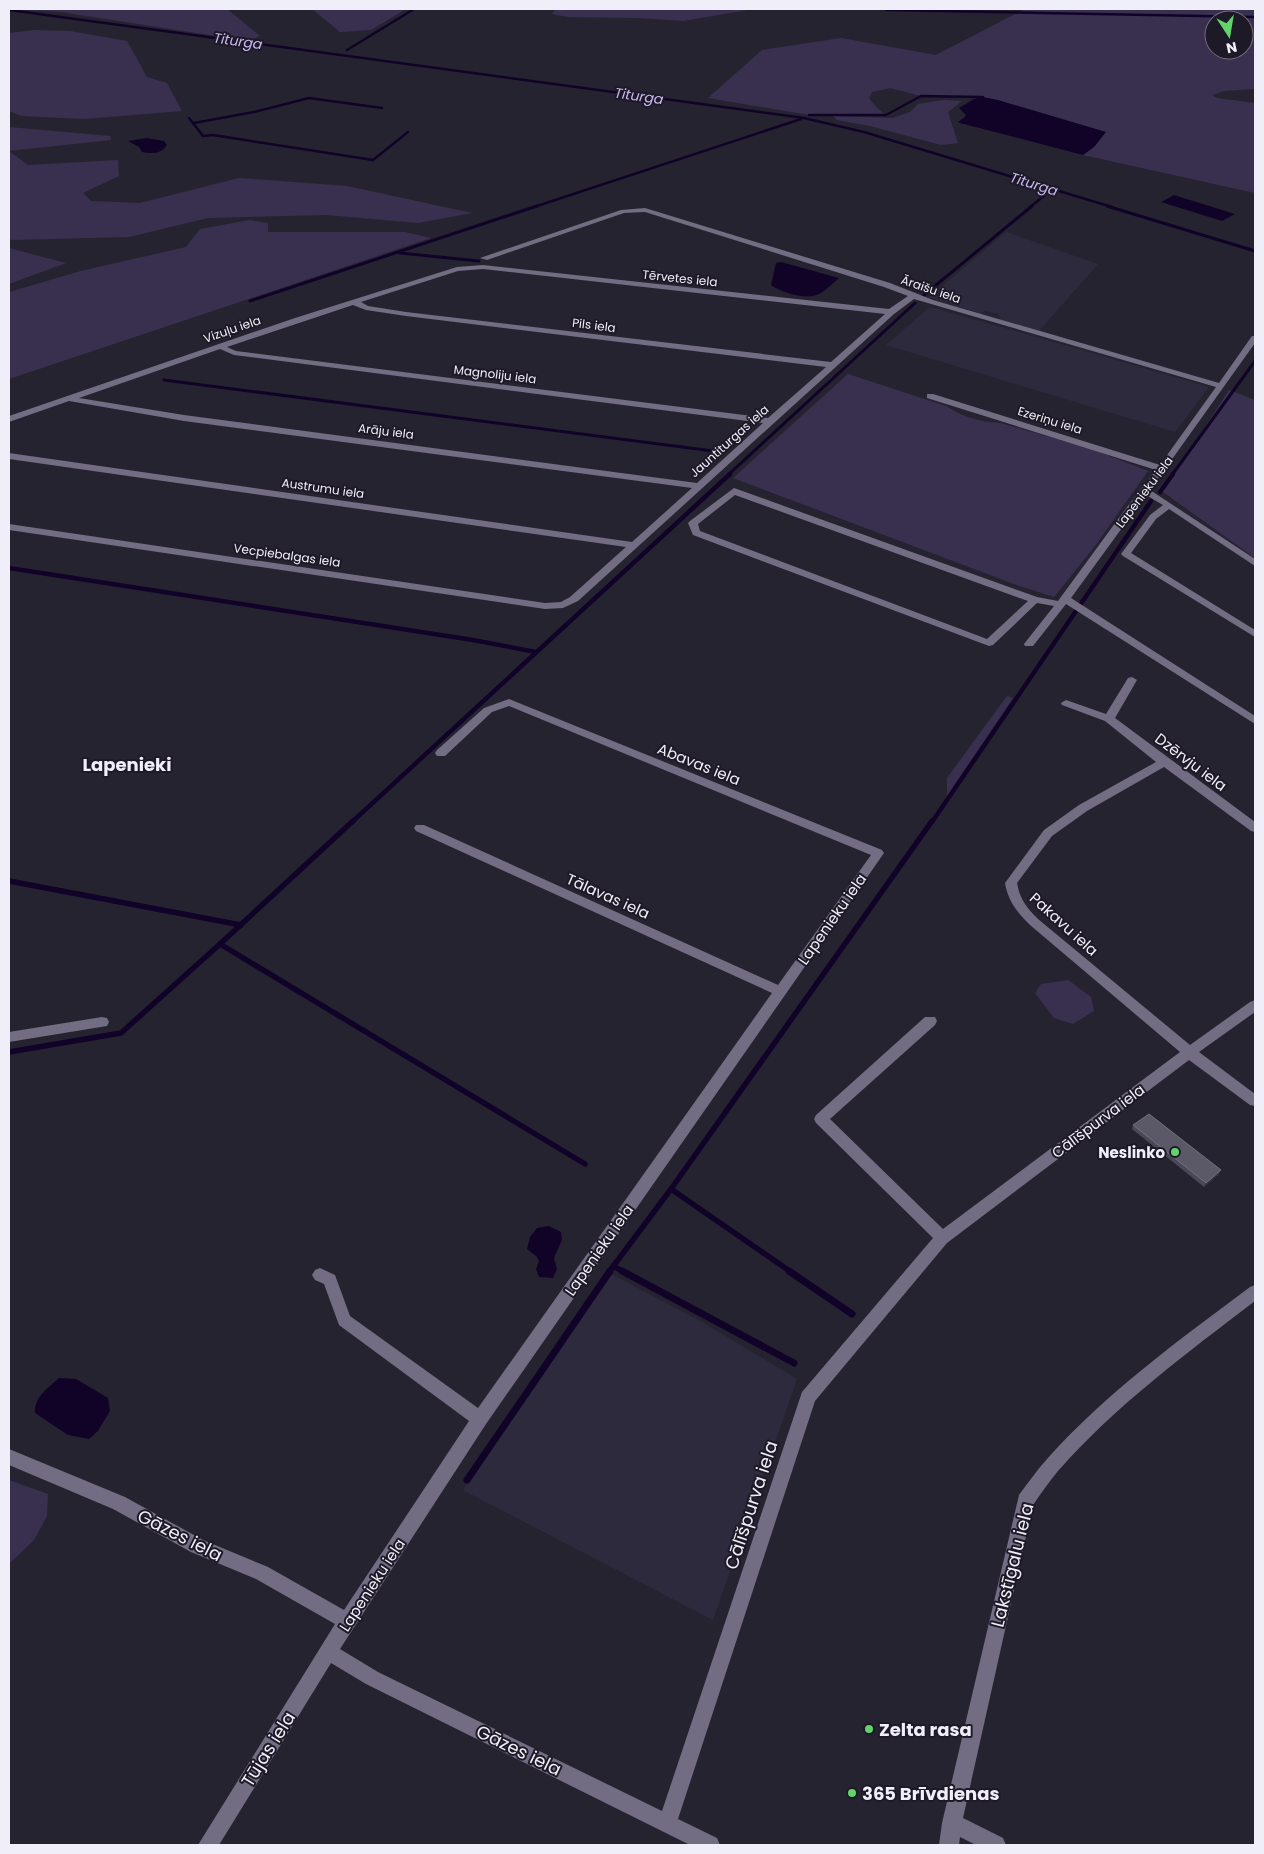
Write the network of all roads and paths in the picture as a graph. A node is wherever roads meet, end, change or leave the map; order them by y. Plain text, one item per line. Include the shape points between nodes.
1 (484, 258) dead end
2 (465, 268) joint
3 (912, 296) junction
4 (354, 302) junction
5 (891, 312) junction
6 (1255, 338) edge
7 (220, 347) junction
8 (832, 365) junction
9 (1222, 386) junction
10 (930, 396) dead end
11 (70, 399) junction
12 (9, 419) edge
13 (769, 422) junction
14 (9, 456) edge
15 (1162, 469) junction
16 (699, 486) junction
17 (1146, 491) junction
18 (1168, 505) junction
19 (9, 527) edge
20 (634, 545) junction
21 (1255, 563) edge
22 (1035, 600) junction
23 (1062, 602) junction
24 (563, 605) joint
25 (1255, 634) edge
26 (1029, 644) dead end
27 (1132, 680) dead end
28 (1066, 703) dead end
29 (1109, 719) junction
30 (1255, 721) edge
31 (441, 753) dead end
32 (1164, 762) junction
33 (420, 828) dead end
34 (1255, 828) edge
35 (878, 853) joint
36 (781, 992) junction
37 (1255, 1005) edge
38 (930, 1021) dead end
39 (102, 1022) dead end
40 (9, 1036) edge
41 (1190, 1053) junction
42 (1255, 1101) edge
43 (942, 1238) junction
44 (320, 1275) dead end
45 (1255, 1292) edge
46 (480, 1419) junction
47 (9, 1457) edge
48 (347, 1622) junction
49 (329, 1652) junction
50 (952, 1823) junction
51 (667, 1824) junction
52 (208, 1845) edge
53 (710, 1845) edge
54 (949, 1845) edge
55 (996, 1845) edge

1 - 3 street, Āraišu iela via 635,209 656,212 888,285
2 - 4 street, Vizuļu iela
2 - 5 street, Tērvetes iela via 483,267
3 - 5 street, Jauntiturgas iela
3 - 9 street, Āraišu iela
4 - 7 street, Vizuļu iela
4 - 8 street, Pils iela via 366,308 406,314
5 - 8 street, Jauntiturgas iela
6 - 9 street, Lapenieku iela
7 - 11 street, Vizuļu iela
7 - 13 street, Magnoliju iela via 244,355
8 - 13 street, Jauntiturgas iela
9 - 15 street, Lapenieku iela
10 - 15 street, Ezeriņu iela
11 - 12 street, Vizuļu iela
11 - 16 street, Arāju iela via 184,418
13 - 16 street, Jauntiturgas iela
14 - 20 street, Austrumu iela
15 - 17 street, Lapenieku iela
16 - 20 street, Jauntiturgas iela
17 - 18 street
17 - 23 street, Lapenieku iela
18 - 21 street
18 - 25 street via 1153,517 1126,554
19 - 24 street, Vecpiebalgas iela via 526,603
20 - 24 street, Jauntiturgas iela via 574,599
22 - 22 street via 734,492 693,523 696,533 989,643
22 - 23 street
23 - 26 street, Lapenieku iela
23 - 30 street via 1085,610
27 - 29 street
28 - 29 street, Dzērvju iela
29 - 32 street, Dzērvju iela
31 - 35 street, Abavas iela via 488,710 509,702
32 - 34 street, Dzērvju iela
32 - 41 street, Pakavu iela via 1048,832 1011,883 1012,897 1034,922
33 - 36 street, Tālavas iela
35 - 36 street, Lapenieku iela
36 - 46 street, Lapenieku iela
37 - 41 street, Cālīšpurva iela
38 - 43 street via 821,1119
39 - 40 street
41 - 42 street, Pakavu iela
41 - 43 street, Cālīšpurva iela
43 - 51 street, Cālīšpurva iela via 808,1397
44 - 46 street via 330,1280 344,1320
45 - 50 street, Lakstīgalu iela via 1133,1388 1056,1460 1025,1501
46 - 48 street, Lapenieku iela
47 - 48 street, Gāzes iela via 119,1503 197,1546 262,1573
48 - 49 street, Lapenieku iela
49 - 51 street, Gāzes iela via 372,1678
49 - 52 street, Tūjas iela
50 - 54 street, Lakstīgalu iela
50 - 55 street
51 - 53 street, Gāzes iela

